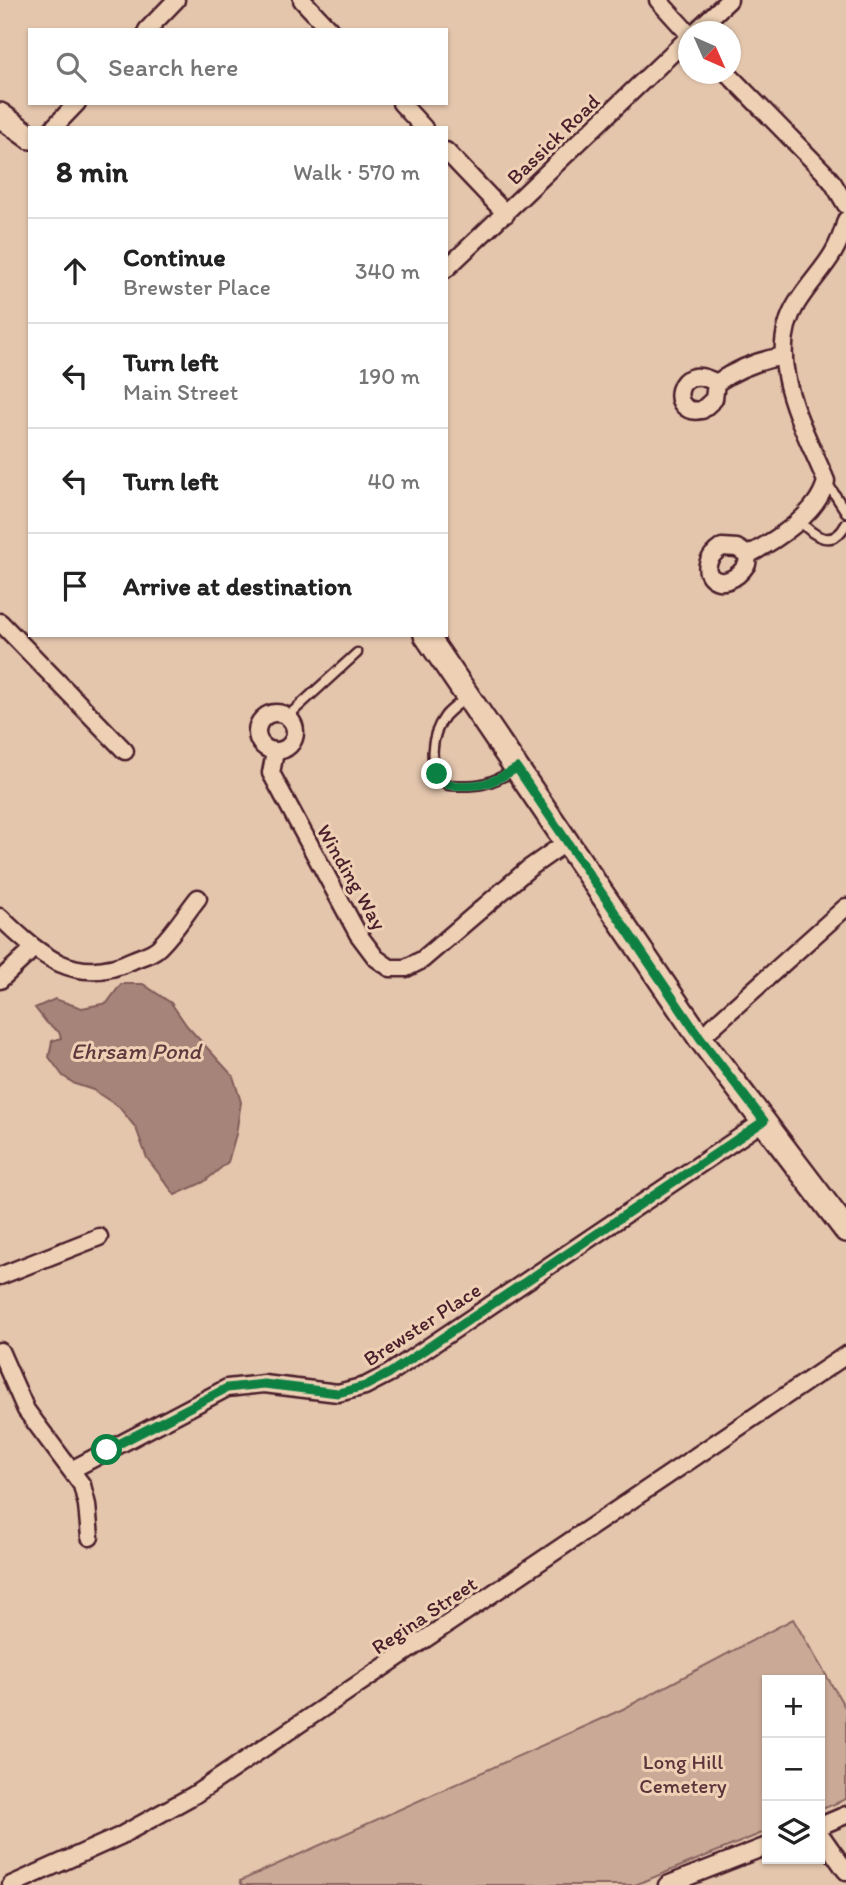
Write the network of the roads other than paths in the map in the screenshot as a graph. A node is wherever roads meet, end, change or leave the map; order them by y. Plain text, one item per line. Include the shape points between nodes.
1 (176, 0) edge
2 (302, 0) edge
3 (658, 0) edge
4 (729, 0) edge
5 (707, 21) edge
6 (678, 22) edge
7 (149, 28) edge
8 (328, 28) edge
9 (678, 48) edge
10 (738, 84) edge
11 (75, 105) edge
12 (403, 105) edge
13 (0, 115) edge
14 (55, 126) edge
15 (422, 126) edge
16 (28, 136) edge
17 (448, 153) edge
18 (846, 205) edge
19 (506, 214) junction
20 (846, 220) edge
21 (448, 267) edge
22 (784, 356) junction
23 (716, 383) dead end
24 (826, 481) junction
25 (846, 512) edge
26 (799, 519) junction
27 (846, 524) edge
28 (748, 555) dead end
29 (0, 622) edge
30 (427, 637) edge
31 (357, 653) dead end
32 (468, 696) junction
33 (288, 716) junction
34 (125, 751) dead end
35 (275, 752) junction
36 (517, 768) junction
37 (568, 841) junction
38 (198, 898) dead end
39 (846, 907) edge
40 (0, 917) edge
41 (33, 949) junction
42 (0, 980) edge
43 (700, 1038) junction
44 (764, 1121) junction
45 (846, 1230) edge
46 (99, 1237) dead end
47 (0, 1276) edge
48 (0, 1351) edge
49 (846, 1355) edge
50 (71, 1470) junction
51 (90, 1537) dead end
52 (846, 1815) edge
53 (825, 1824) edge
54 (825, 1841) edge
55 (762, 1848) edge
56 (846, 1871) edge
57 (11, 1885) edge
58 (667, 1885) edge

1 - 7 street
2 - 8 street
3 - 6 street
4 - 5 street
9 - 19 street, Bassick Road
10 - 18 street via 822,170
11 - 14 street
12 - 15 street
13 - 16 main road
17 - 19 street
19 - 21 street, Bassick Road
20 - 22 street via 830,261 791,314
22 - 23 street via 740,369
22 - 24 street via 789,391
24 - 25 lane
24 - 26 street via 823,495
26 - 27 lane via 822,538 833,538
26 - 28 street
29 - 34 street
30 - 32 main road
31 - 33 lane
32 - 36 main road
32 - 36 lane via 447,713 436,732 437,774 448,785 481,786
33 - 35 street via 295,727 293,742
33 - 35 street via 270,713 257,728 262,746
35 - 37 street, Winding Way via 271,773 307,843 358,933 376,958 390,968 406,968 422,960 507,886
36 - 37 main road
37 - 43 main road
38 - 41 street via 160,948 125,964 93,970 66,967
39 - 43 street
40 - 41 street
41 - 42 street
43 - 44 main road
44 - 45 main road
44 - 50 street, Brewster Place via 365,1386 338,1393 264,1384 227,1388
46 - 47 street
48 - 50 street via 26,1410
49 - 57 street, Regina Street via 194,1795 120,1836
50 - 51 street via 85,1491
52 - 53 street
54 - 56 street
55 - 58 street

